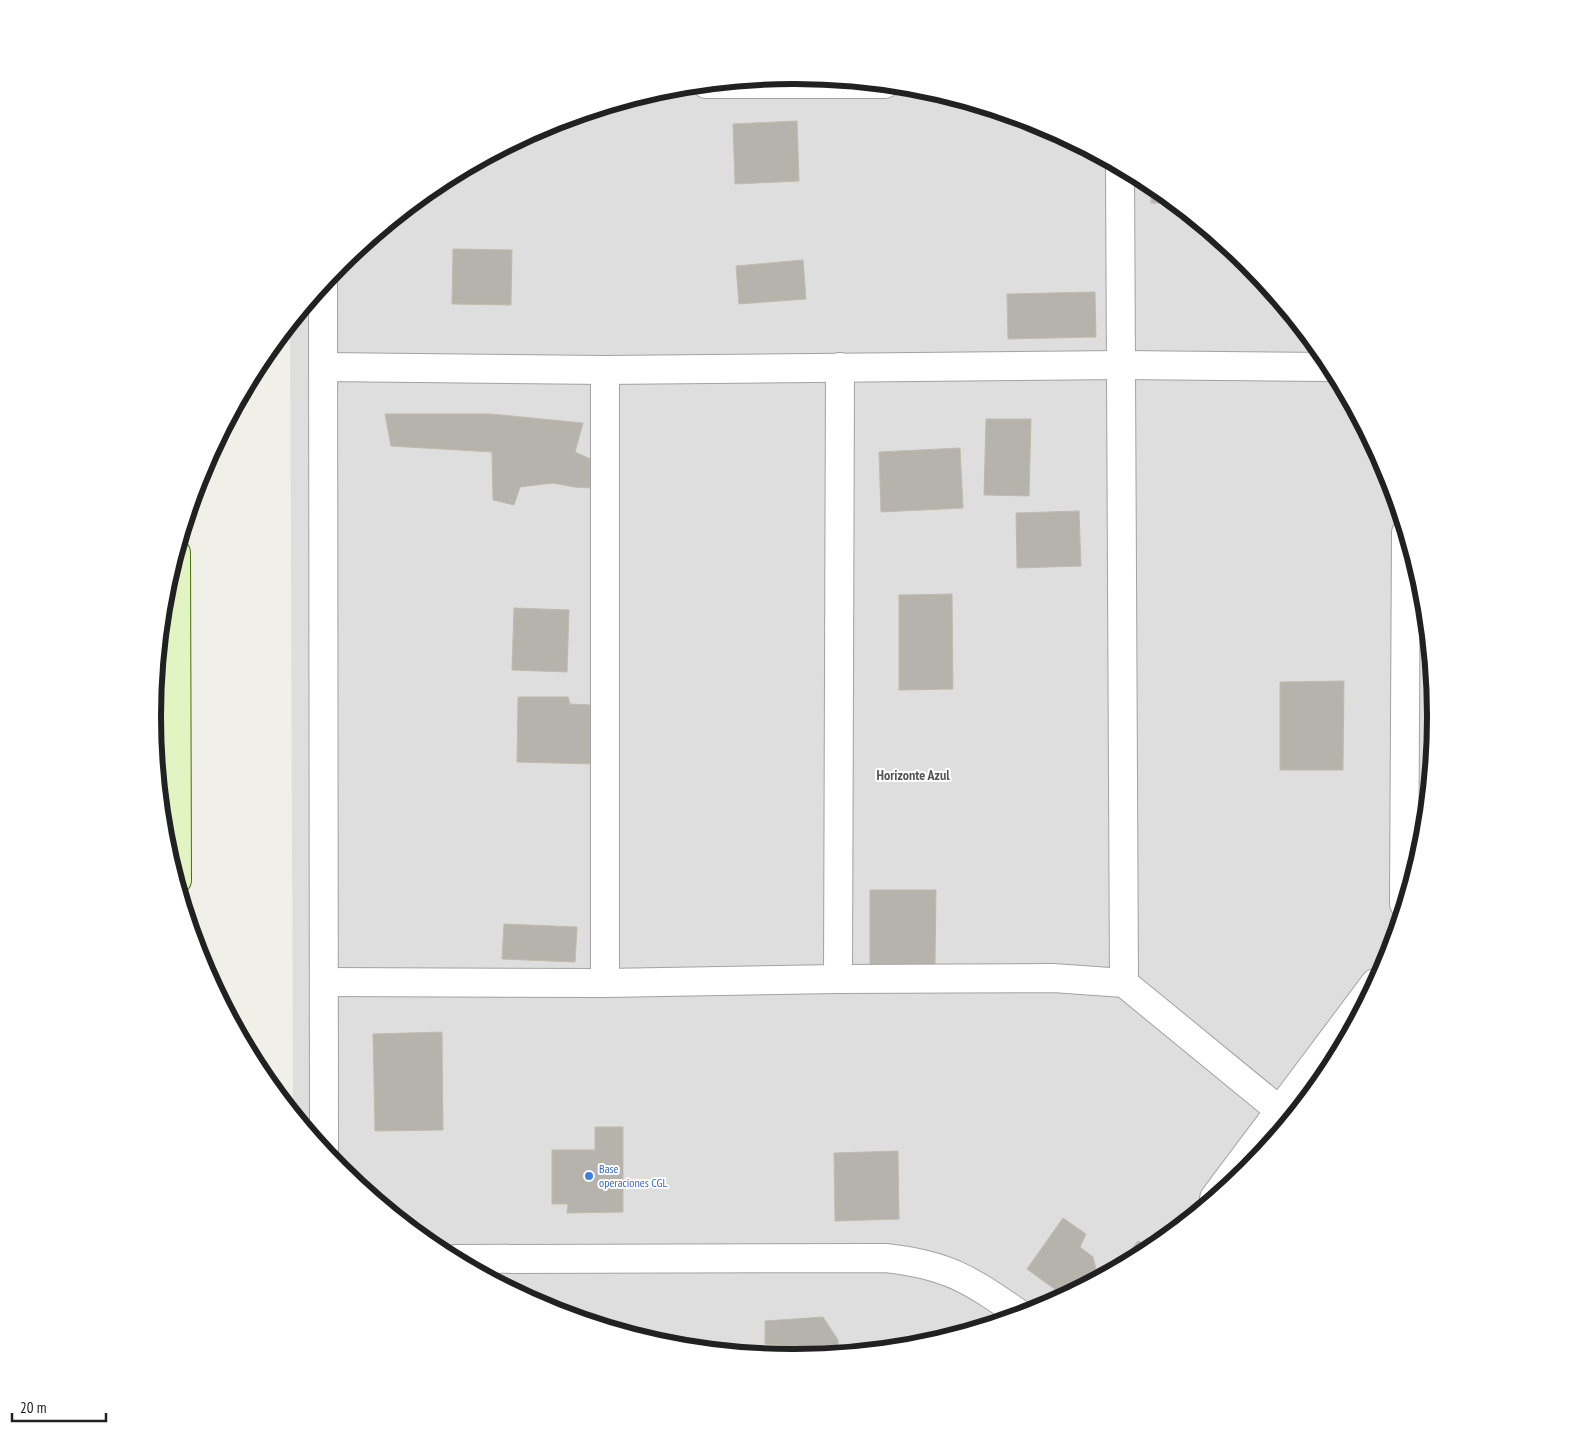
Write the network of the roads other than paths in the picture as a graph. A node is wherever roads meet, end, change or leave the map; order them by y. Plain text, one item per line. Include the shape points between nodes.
1 (1120, 175) edge
2 (323, 294) edge
3 (1122, 365) junction
4 (324, 367) junction
5 (840, 367) junction
6 (1321, 367) edge
7 (605, 370) junction
8 (1406, 556) edge
9 (176, 581) edge
10 (177, 856) edge
11 (1404, 883) edge
12 (838, 979) junction
13 (324, 982) junction
14 (605, 983) junction
15 (1124, 983) junction
16 (1352, 1013) edge
17 (1279, 1110) junction
18 (324, 1140) edge
19 (1235, 1170) edge
20 (469, 1259) edge
21 (1013, 1310) edge

1 - 3 street
2 - 4 street
3 - 5 street
3 - 6 street
3 - 15 street
4 - 7 street
4 - 13 street
5 - 7 street
5 - 12 street
7 - 14 street
8 - 11 street
9 - 10 street
12 - 14 street
12 - 15 street via 1053,978
13 - 14 street
13 - 18 street
15 - 17 street
16 - 17 street
17 - 19 street
20 - 21 street via 886,1258 942,1268 970,1280

